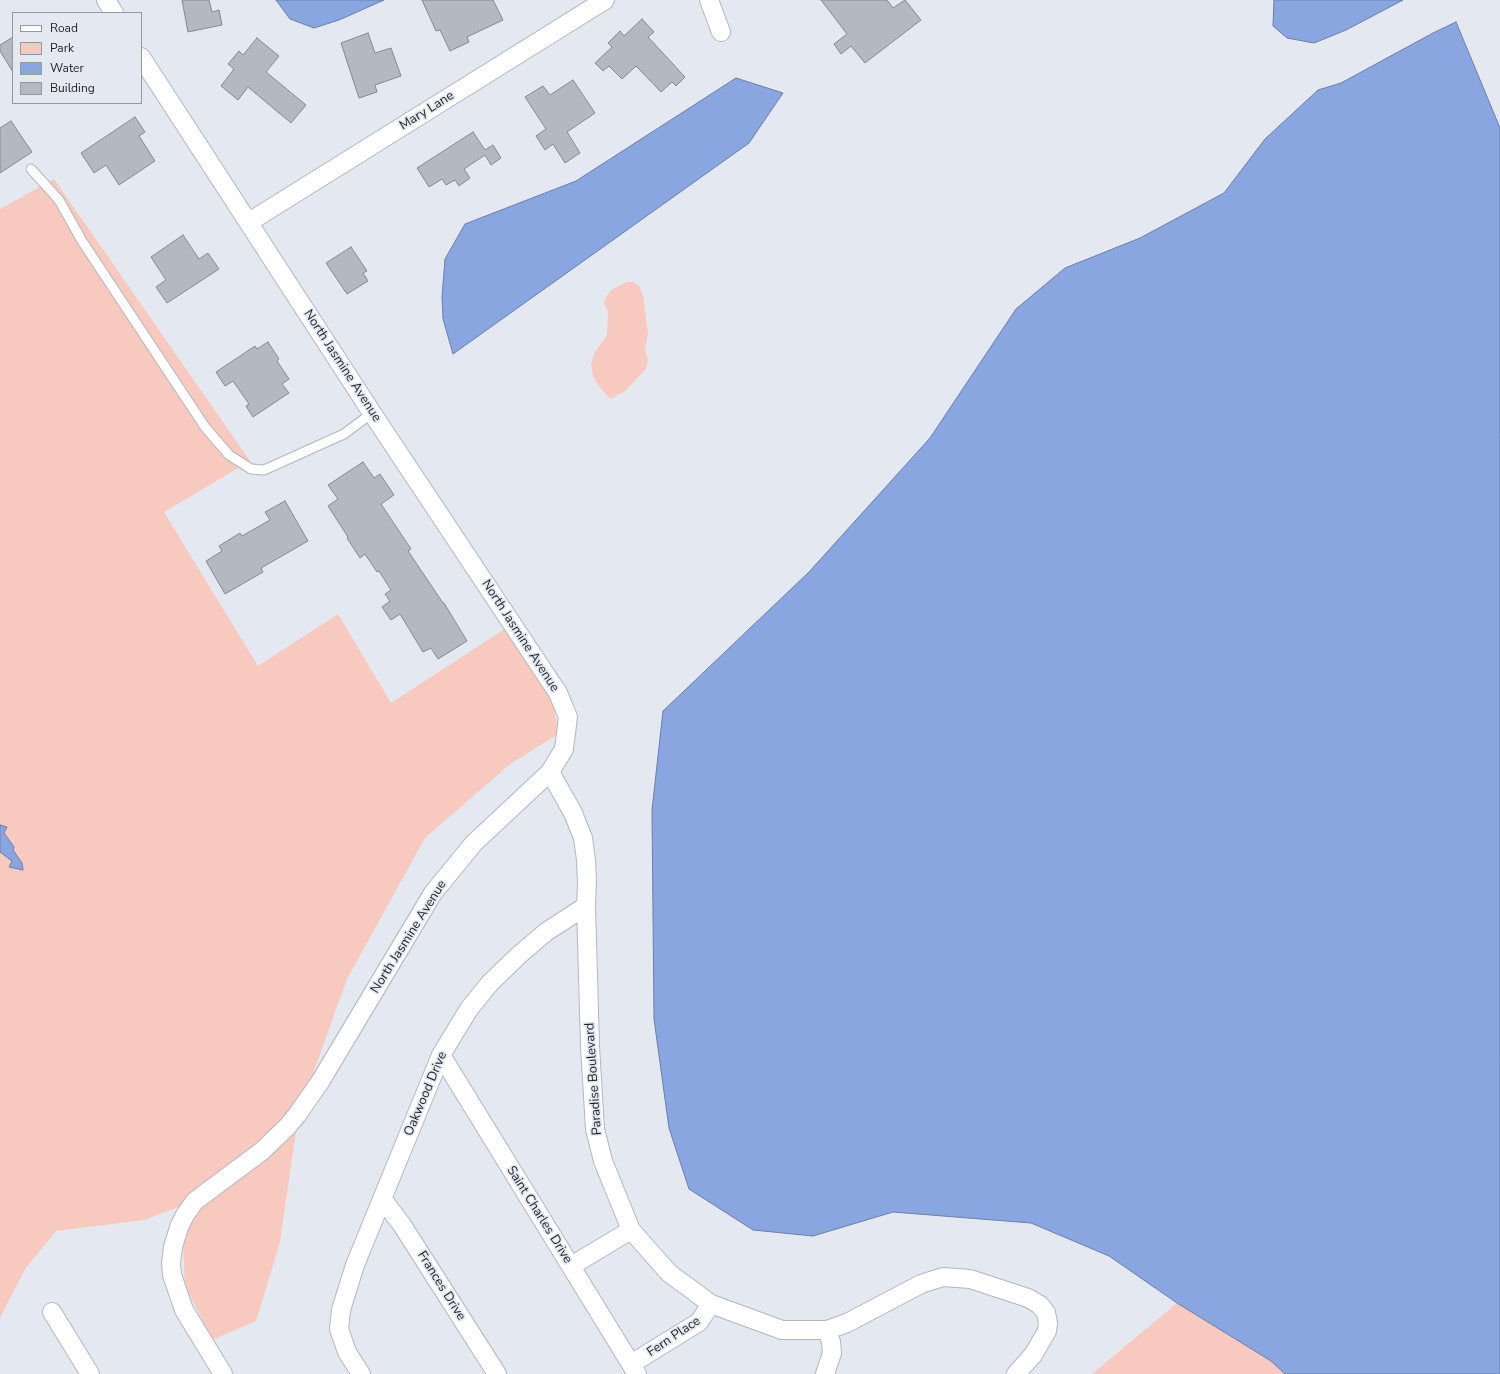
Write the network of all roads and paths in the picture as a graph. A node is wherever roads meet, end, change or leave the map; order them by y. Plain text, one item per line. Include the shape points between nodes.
1 (106, 0) edge
2 (605, 0) edge
3 (709, 0) edge
4 (113, 12) edge
5 (721, 32) dead end
6 (142, 59) edge
7 (31, 169) dead end
8 (249, 222) junction
9 (372, 413) junction
10 (550, 772) junction
11 (586, 906) junction
12 (441, 1055) junction
13 (383, 1200) junction
14 (631, 1230) junction
15 (571, 1266) junction
16 (711, 1304) junction
17 (52, 1312) dead end
18 (827, 1330) junction
19 (634, 1369) edge
20 (90, 1374) edge
21 (223, 1374) edge
22 (361, 1374) edge
23 (496, 1374) edge
24 (825, 1374) edge
25 (1016, 1374) edge

1 - 4 street
2 - 8 street, Mary Lane
3 - 5 street
6 - 8 street, North Jasmine Avenue
7 - 9 lane via 59,200 82,241 205,427 229,454 251,469 264,470 344,434
8 - 9 street, North Jasmine Avenue
9 - 10 street, North Jasmine Avenue via 558,693 568,717 564,750
10 - 11 street, Paradise Boulevard via 573,812 583,838 587,882
10 - 21 street, North Jasmine Avenue via 474,843 433,893 320,1082 287,1127 262,1151 195,1201 185,1215 173,1247 172,1276 184,1310
11 - 12 street, Oakwood Drive via 546,932 490,983 469,1008
11 - 14 street, Paradise Boulevard via 595,1129 603,1161
12 - 13 street, Oakwood Drive
12 - 15 street, Saint Charles Drive
13 - 22 street, Oakwood Drive via 355,1265 341,1310 339,1329 347,1352
13 - 23 street, Frances Drive via 402,1225
14 - 15 street
14 - 16 street, Paradise Boulevard via 669,1272
15 - 19 street, Saint Charles Drive
16 - 18 street, Paradise Boulevard via 782,1330
16 - 19 street, Fern Place via 699,1322
17 - 20 street
18 - 24 street via 832,1342 832,1353
18 - 25 street, Paradise Boulevard via 847,1324 921,1284 943,1277 970,1279 1028,1298 1040,1305 1046,1314 1047,1331 1033,1355

